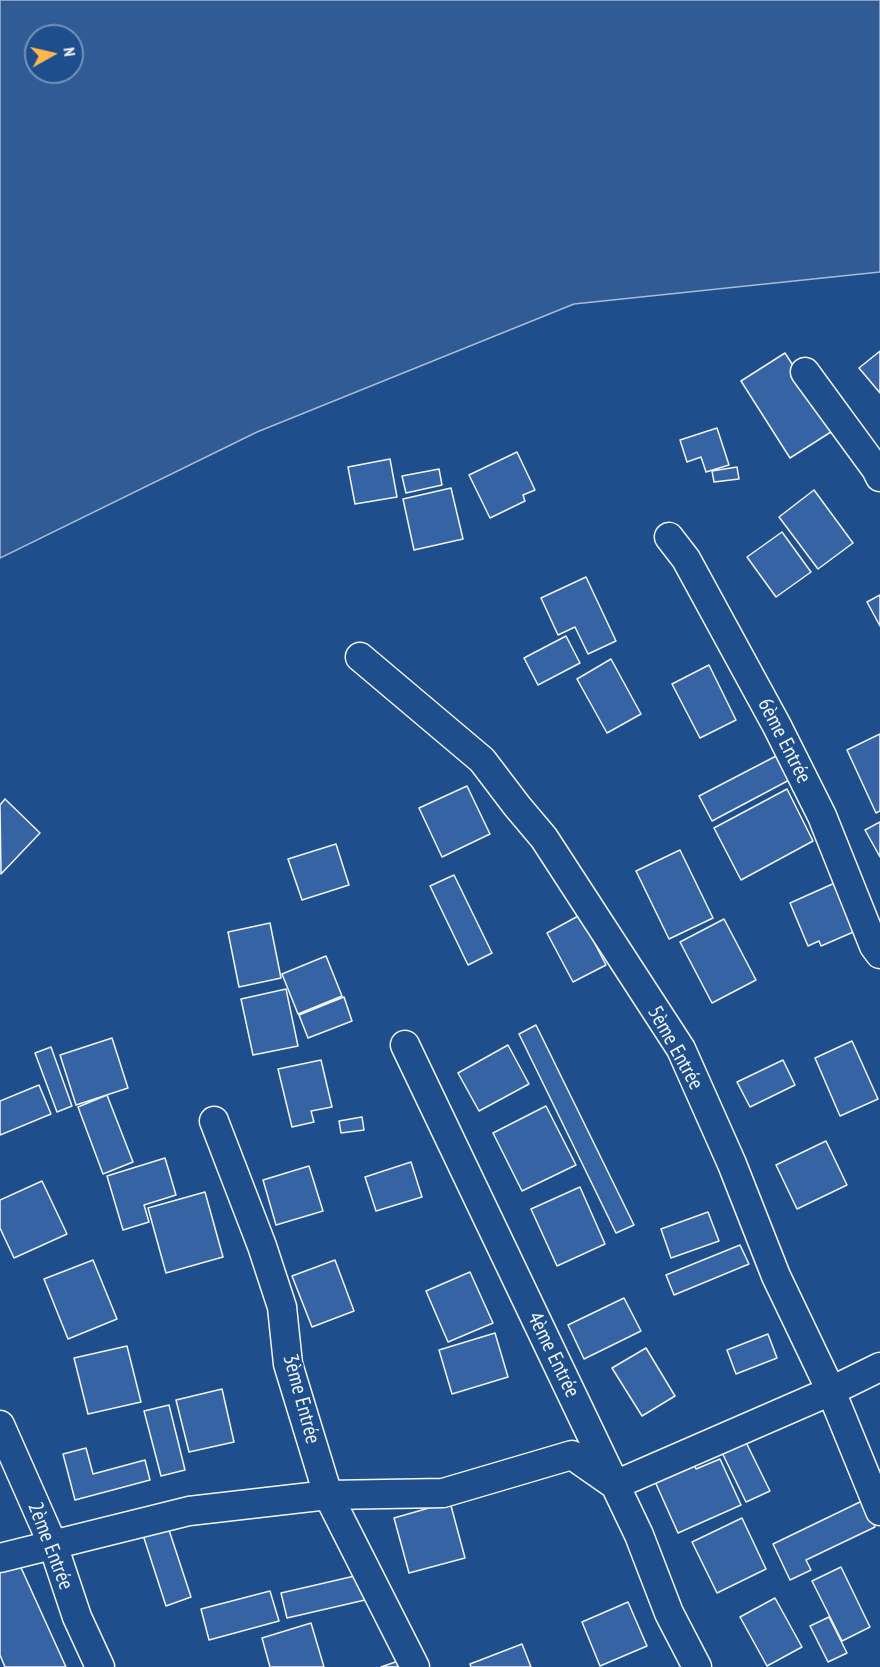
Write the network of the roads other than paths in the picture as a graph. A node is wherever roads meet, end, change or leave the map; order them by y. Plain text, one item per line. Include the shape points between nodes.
1 (805, 372) dead end
2 (880, 477) edge
3 (669, 537) dead end
4 (360, 657) dead end
5 (880, 954) edge
6 (405, 1045) dead end
7 (214, 1121) dead end
8 (880, 1367) edge
9 (831, 1391) junction
10 (0, 1425) edge
11 (615, 1485) junction
12 (328, 1495) junction
13 (880, 1511) edge
14 (53, 1545) junction
15 (0, 1558) edge
16 (100, 1667) edge
17 (415, 1667) edge
18 (697, 1667) edge

1 - 2 street
3 - 5 street, 6ème Entrée via 686,559 777,726 822,816
4 - 9 street, 5ème Entrée via 482,760 544,838 628,966 681,1049 776,1276
6 - 11 street, 4ème Entrée
7 - 12 street, 3ème Entrée via 282,1307 288,1364
8 - 9 street
9 - 11 street
9 - 13 street, 5ème Entrée
10 - 14 street, 2ème Entrée
11 - 12 street via 572,1455 443,1493
11 - 18 street, 4ème Entrée via 669,1613
12 - 14 street via 189,1511
12 - 17 street, 3ème Entrée
14 - 15 street
14 - 16 street, 2ème Entrée via 77,1617

